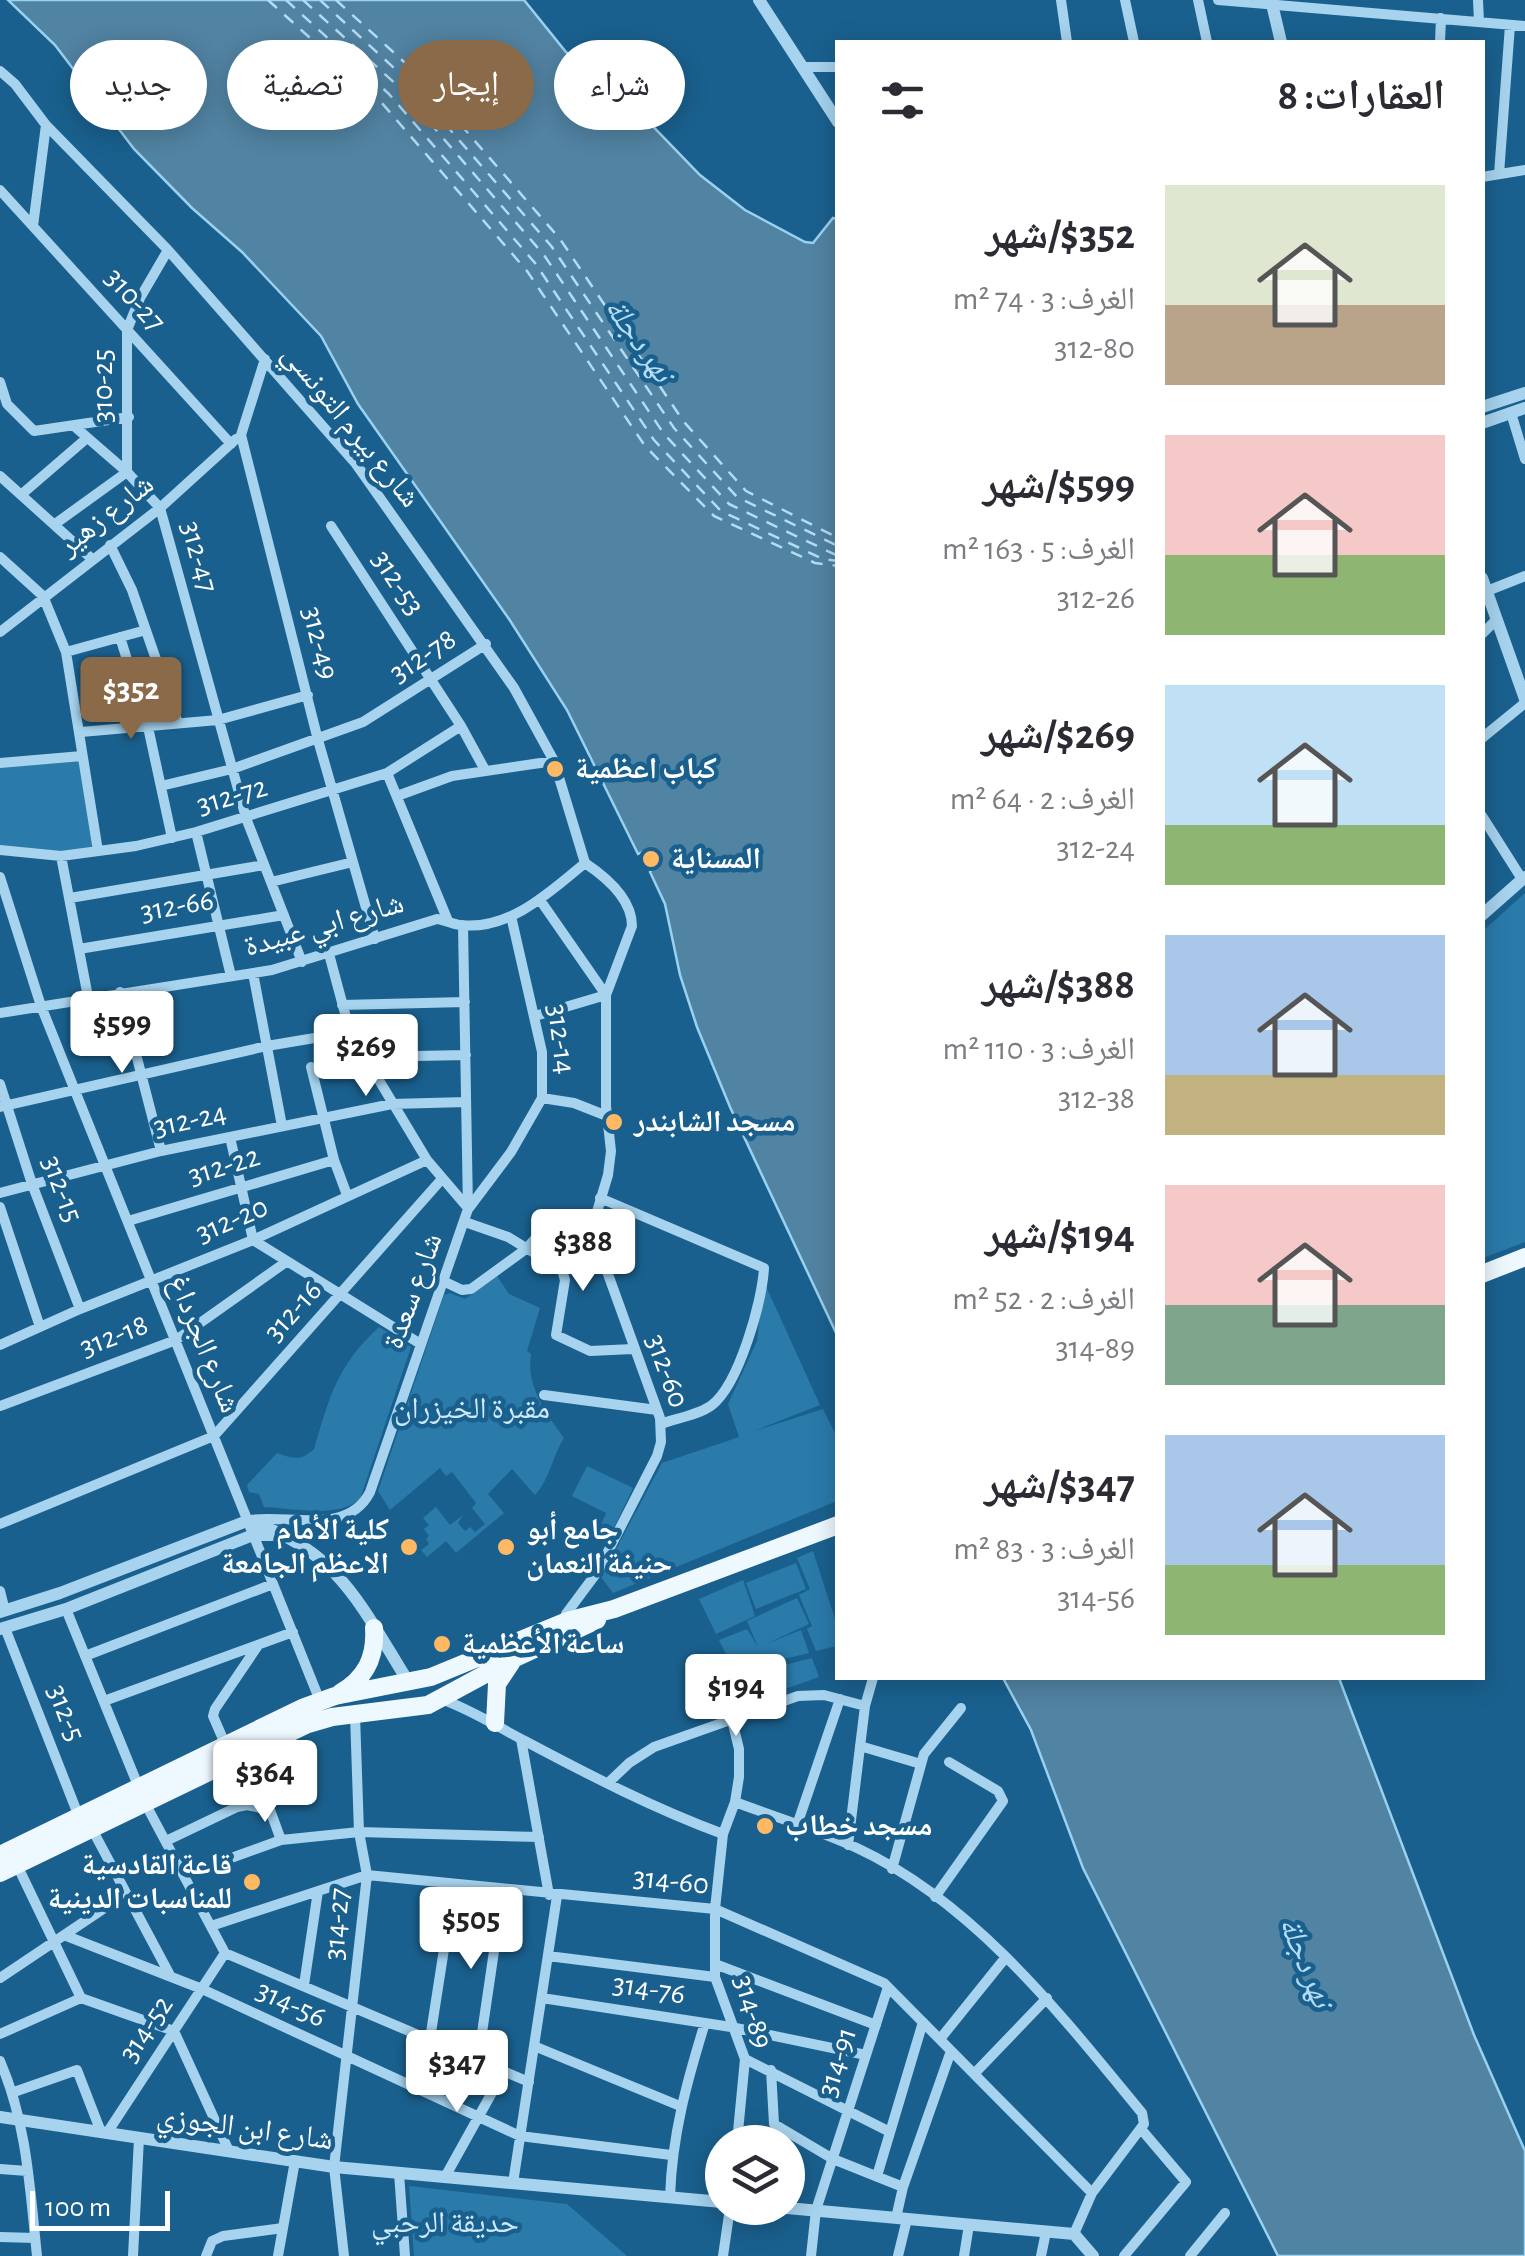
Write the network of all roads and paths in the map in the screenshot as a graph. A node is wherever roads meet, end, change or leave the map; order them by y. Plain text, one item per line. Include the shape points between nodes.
1 (760, 0) edge
2 (1061, 0) edge
3 (1126, 0) edge
4 (1198, 0) edge
5 (1218, 0) edge
6 (1478, 0) edge
7 (1272, 3) edge
8 (1442, 18) junction
9 (1479, 22) junction
10 (1510, 24) junction
11 (1525, 26) edge
12 (1067, 40) edge
13 (1134, 40) edge
14 (1207, 40) edge
15 (1281, 40) edge
16 (1440, 40) edge
17 (835, 67) edge
18 (802, 68) junction
19 (0, 72) edge
20 (835, 118) edge
21 (46, 125) junction
22 (1525, 170) edge
23 (1500, 174) junction
24 (1485, 176) edge
25 (0, 190) edge
26 (33, 226) junction
27 (168, 250) junction
28 (128, 330) junction
29 (265, 359) junction
30 (0, 382) edge
31 (1525, 393) edge
32 (3, 406) edge
33 (1485, 406) edge
34 (1525, 408) edge
35 (1510, 413) junction
36 (129, 417) junction
37 (1485, 421) edge
38 (74, 426) junction
39 (87, 438) junction
40 (236, 440) junction
41 (1525, 460) edge
42 (127, 472) junction
43 (0, 476) edge
44 (22, 494) junction
45 (160, 508) junction
46 (55, 524) junction
47 (330, 526) dead end
48 (110, 546) junction
49 (0, 557) edge
50 (92, 558) junction
51 (1525, 576) edge
52 (1485, 584) edge
53 (42, 596) junction
54 (1497, 619) junction
55 (146, 630) junction
56 (1485, 631) edge
57 (0, 632) edge
58 (120, 637) junction
59 (486, 644) junction
60 (66, 652) junction
61 (431, 680) junction
62 (308, 695) junction
63 (1525, 701) edge
64 (218, 720) junction
65 (178, 723) junction
66 (460, 726) junction
67 (148, 727) junction
68 (81, 732) junction
69 (1485, 735) edge
70 (318, 740) junction
71 (82, 756) junction
72 (554, 761) junction
73 (0, 764) edge
74 (232, 768) junction
75 (485, 770) junction
76 (387, 773) junction
77 (161, 786) junction
78 (332, 792) junction
79 (397, 796) junction
80 (246, 818) junction
81 (1485, 821) edge
82 (196, 832) junction
83 (172, 838) junction
84 (0, 850) edge
85 (98, 850) junction
86 (62, 856) junction
87 (353, 862) junction
88 (584, 863) junction
89 (264, 866) junction
90 (206, 875) junction
91 (0, 877) edge
92 (1523, 878) edge
93 (271, 882) junction
94 (70, 898) junction
95 (540, 900) junction
96 (1485, 912) edge
97 (284, 915) junction
98 (510, 916) junction
99 (448, 921) junction
100 (219, 924) junction
101 (463, 925) junction
102 (375, 939) junction
103 (79, 949) junction
104 (329, 954) junction
105 (302, 962) junction
106 (253, 973) junction
107 (232, 976) junction
108 (120, 992) junction
109 (606, 996) junction
110 (88, 997) junction
111 (464, 1002) junction
112 (42, 1006) junction
113 (342, 1006) junction
114 (0, 1013) edge
115 (535, 1016) junction
116 (350, 1032) junction
117 (267, 1046) junction
118 (466, 1054) junction
119 (366, 1057) junction
120 (311, 1067) dead end
121 (142, 1076) junction
122 (0, 1084) edge
123 (75, 1089) junction
124 (542, 1098) junction
125 (466, 1102) junction
126 (392, 1104) junction
127 (3, 1106) edge
128 (607, 1116) junction
129 (324, 1118) junction
130 (282, 1126) junction
131 (230, 1137) junction
132 (161, 1151) junction
133 (334, 1160) junction
134 (427, 1160) junction
135 (106, 1165) junction
136 (441, 1180) junction
137 (32, 1184) junction
138 (242, 1187) junction
139 (0, 1193) edge
140 (347, 1195) junction
141 (600, 1198) junction
142 (0, 1208) edge
143 (468, 1209) junction
144 (128, 1221) junction
145 (465, 1222) junction
146 (595, 1232) junction
147 (253, 1240) junction
148 (526, 1249) junction
149 (1525, 1257) edge
150 (286, 1262) junction
151 (1485, 1273) edge
152 (152, 1279) junction
153 (443, 1281) junction
154 (340, 1296) junction
155 (80, 1309) junction
156 (40, 1327) junction
157 (176, 1340) junction
158 (419, 1343) junction
159 (0, 1344) edge
160 (633, 1349) junction
161 (544, 1395) dead end
162 (0, 1406) edge
163 (657, 1410) junction
164 (661, 1424) junction
165 (214, 1436) junction
166 (0, 1524) edge
167 (835, 1526) edge
168 (250, 1528) junction
169 (273, 1584) junction
170 (0, 1592) edge
171 (60, 1594) junction
172 (616, 1609) junction
173 (66, 1610) junction
174 (2, 1612) edge
175 (567, 1622) junction
176 (374, 1628) junction
177 (3, 1629) edge
178 (294, 1632) junction
179 (258, 1646) junction
180 (86, 1656) junction
181 (515, 1658) junction
182 (432, 1677) junction
183 (872, 1680) edge
184 (409, 1684) junction
185 (328, 1699) junction
186 (840, 1699) junction
187 (441, 1700) junction
188 (104, 1701) junction
189 (865, 1706) junction
190 (414, 1708) junction
191 (961, 1708) dead end
192 (355, 1715) junction
193 (732, 1720) junction
194 (495, 1723) junction
195 (521, 1739) junction
196 (226, 1746) junction
197 (860, 1746) junction
198 (949, 1762) dead end
199 (921, 1764) junction
200 (608, 1782) junction
201 (142, 1795) junction
202 (735, 1802) junction
203 (86, 1823) junction
204 (797, 1826) junction
205 (359, 1832) junction
206 (723, 1834) junction
207 (538, 1837) junction
208 (281, 1840) junction
209 (166, 1841) junction
210 (848, 1844) junction
211 (5, 1857) edge
212 (892, 1869) junction
213 (184, 1874) junction
214 (367, 1875) junction
215 (454, 1885) junction
216 (503, 1890) junction
217 (318, 1891) junction
218 (553, 1896) junction
219 (935, 1897) junction
220 (715, 1908) junction
221 (103, 1909) dead end
222 (211, 1926) junction
223 (60, 1938) junction
224 (226, 1952) junction
225 (548, 1956) junction
226 (1006, 1957) junction
227 (715, 1970) junction
228 (171, 1977) junction
229 (0, 1978) edge
230 (304, 1985) junction
231 (888, 1987) junction
232 (202, 1990) junction
233 (82, 1998) junction
234 (542, 1998) junction
235 (1047, 1998) junction
236 (354, 2007) junction
237 (705, 2022) junction
238 (923, 2022) junction
239 (876, 2024) junction
240 (731, 2026) junction
241 (174, 2031) junction
242 (0, 2034) edge
243 (430, 2039) junction
244 (940, 2039) junction
245 (534, 2046) junction
246 (952, 2051) junction
247 (866, 2055) junction
248 (348, 2057) junction
249 (745, 2059) junction
250 (478, 2060) junction
251 (0, 2062) edge
252 (771, 2070) junction
253 (504, 2071) junction
254 (974, 2074) junction
255 (529, 2082) junction
256 (14, 2092) junction
257 (680, 2106) junction
258 (848, 2109) junction
259 (0, 2116) edge
260 (478, 2118) junction
261 (21, 2120) junction
262 (739, 2125) edge
263 (1140, 2128) junction
264 (104, 2132) junction
265 (890, 2132) junction
266 (520, 2136) junction
267 (138, 2138) junction
268 (228, 2151) junction
269 (671, 2155) junction
270 (832, 2159) junction
271 (295, 2161) junction
272 (334, 2167) junction
273 (0, 2168) edge
274 (27, 2171) junction
275 (398, 2173) junction
276 (877, 2176) junction
277 (445, 2177) junction
278 (513, 2183) junction
279 (903, 2187) junction
280 (1092, 2193) junction
281 (670, 2197) junction
282 (705, 2200) edge
283 (805, 2209) edge
284 (816, 2210) junction
285 (1225, 2213) dead end
286 (902, 2218) junction
287 (969, 2224) junction
288 (728, 2225) edge
289 (283, 2228) junction
290 (1046, 2232) junction
291 (1074, 2234) junction
292 (0, 2237) edge
293 (35, 2238) junction
294 (37, 2256) edge
295 (132, 2256) edge
296 (206, 2256) edge
297 (278, 2256) edge
298 (344, 2256) edge
299 (404, 2256) edge
300 (723, 2256) edge
301 (811, 2256) edge
302 (898, 2256) edge
303 (964, 2256) edge
304 (1041, 2256) edge
305 (1093, 2256) edge
306 (1124, 2256) edge
307 (1190, 2256) edge

1 - 18 street
2 - 12 street
3 - 13 street
4 - 14 street
5 - 7 street
6 - 9 street
7 - 8 street
7 - 15 street
8 - 9 street
8 - 16 street
9 - 10 street
10 - 11 street
10 - 23 street
17 - 18 street
18 - 20 street
19 - 21 street, شارع بيرم التونسي
21 - 26 street
21 - 27 street, شارع بيرم التونسي
22 - 23 street
23 - 24 street
25 - 26 street, 310-27
26 - 28 street, 310-27
27 - 28 street, 310-25
27 - 29 street, شارع بيرم التونسي
28 - 36 street, 310-25
28 - 40 street, 310-27
29 - 40 street
29 - 59 street, شارع بيرم التونسي via 356,464
30 - 32 street
31 - 33 street
32 - 38 street via 34,431
34 - 35 street
35 - 37 street
35 - 41 street
36 - 38 street
36 - 42 street, 310-25
38 - 39 street
39 - 42 street
39 - 44 street
40 - 45 street, شارع زهير
40 - 62 street, 312-49
42 - 45 street
42 - 46 street
43 - 44 street
44 - 46 street
45 - 48 street, شارع زهير
45 - 64 street, 312-47
46 - 50 street
47 - 61 street, 312-53
48 - 50 street, شارع زهير
48 - 55 street
49 - 53 street
50 - 53 street, شارع زهير
51 - 52 street
52 - 54 street
53 - 57 street, شارع زهير
53 - 60 street
54 - 56 street
54 - 63 street
55 - 58 street
55 - 65 street
58 - 60 street
58 - 67 street
59 - 61 street, 312-78
59 - 72 street, شارع بيرم التونسي
60 - 68 street
61 - 66 street, 312-53
61 - 70 street, 312-78
62 - 64 street
62 - 70 street, 312-49
63 - 69 street
64 - 65 street
64 - 74 street, 312-47
65 - 67 street
66 - 75 street, 312-53
66 - 76 street, 312-72
67 - 68 street
67 - 77 street
68 - 71 street
70 - 74 street, 312-78
70 - 78 street, 312-49
71 - 73 street
71 - 85 street
72 - 75 street
72 - 88 street, شارع بيرم التونسي
74 - 77 street, 312-78
74 - 80 street, 312-47
75 - 79 street
76 - 78 street, 312-72
76 - 79 street
77 - 83 street
78 - 80 street, 312-72
78 - 87 street, 312-49
79 - 99 street
80 - 82 street, 312-72
80 - 89 street, 312-47
81 - 92 street
82 - 83 street, 312-72
82 - 90 street
83 - 85 street, 312-72
84 - 86 street, 312-72
85 - 86 street, 312-72
86 - 94 street
87 - 93 street
87 - 102 street, 312-49
88 - 95 street, شارع ابي عبيدة
88 - 109 street via 610,882 632,919
89 - 90 street
89 - 93 street, 312-47
90 - 94 street
90 - 100 street
91 - 112 street, شارع الجرداغ
92 - 96 street
93 - 97 street, 312-47
94 - 103 street
95 - 98 street, شارع ابي عبيدة
95 - 109 street
97 - 100 street, 312-66
97 - 105 street, 312-47
98 - 101 street, شارع ابي عبيدة
98 - 115 street, 312-14
99 - 101 street, شارع ابي عبيدة
99 - 102 street, شارع ابي عبيدة
100 - 103 street, 312-66
100 - 107 street
101 - 111 street
102 - 104 street, شارع ابي عبيدة
103 - 110 street
104 - 105 street, شارع ابي عبيدة
104 - 113 street
105 - 106 street, شارع ابي عبيدة
106 - 107 street, شارع ابي عبيدة
106 - 117 street
107 - 108 street, شارع ابي عبيدة
108 - 110 street, شارع ابي عبيدة
108 - 121 street
109 - 115 street
109 - 128 street, 312-60
110 - 112 street, شارع ابي عبيدة
111 - 113 street
111 - 118 street
112 - 114 street, شارع ابي عبيدة
112 - 123 street, شارع الجرداغ
113 - 116 street
115 - 124 street, 312-14
116 - 117 street
116 - 119 street
117 - 121 street
117 - 130 street
118 - 119 street
118 - 125 street
119 - 126 street
120 - 129 street
121 - 123 street
121 - 132 street
122 - 127 street, 312-15
123 - 127 street
123 - 135 street, شارع الجرداغ
124 - 128 street
124 - 143 street, 312-14
125 - 126 street, 312-24
125 - 143 street
126 - 129 street, 312-24
126 - 134 street
127 - 137 street, 312-15
128 - 141 street, 312-60 via 610,1163
129 - 130 street, 312-24
129 - 133 street
130 - 131 street, 312-24
131 - 132 street, 312-24
131 - 138 street
132 - 135 street, 312-24
133 - 138 street, 312-22
133 - 140 street
134 - 136 street
134 - 140 street, 312-20
135 - 137 street, 312-24
135 - 144 street, شارع الجرداغ
136 - 143 street
136 - 154 street, 312-16
137 - 139 street, 312-24
137 - 155 street, 312-15
138 - 144 street, 312-22
138 - 147 street
140 - 147 street, 312-20
141 - 146 street, 312-60
141 - 164 street via 764,1268 748,1343 718,1399
142 - 156 street
143 - 145 street, شارع سعدة
144 - 152 street, شارع الجرداغ
145 - 148 street
145 - 153 street, شارع سعدة
146 - 148 street via 548,1224
146 - 160 street, 312-60
147 - 150 street
147 - 152 street, 312-20
148 - 153 street via 471,1289
148 - 160 street via 564,1273 556,1335 590,1351
149 - 151 main road
150 - 154 street
150 - 157 street, 312-18
152 - 155 street, 312-20
152 - 157 street, شارع الجرداغ
153 - 158 street, شارع سعدة
154 - 158 street
154 - 165 street, 312-16
155 - 156 street, 312-20
156 - 159 street, 312-20
157 - 162 street, 312-18
157 - 165 street, شارع الجرداغ
158 - 168 street, شارع سعدة via 362,1504 338,1518
160 - 163 street, 312-60
161 - 163 street
163 - 164 street, 312-60
164 - 175 street, 312-60 via 657,1456
165 - 166 street, 312-16
165 - 168 street, شارع الجرداغ
167 - 172 main road
168 - 169 street, شارع الجرداغ
168 - 171 street
168 - 173 street
168 - 176 street via 288,1536 328,1563
169 - 178 street, شارع الجرداغ
169 - 180 street
170 - 174 street
171 - 173 street
171 - 174 street
172 - 175 main road
172 - 181 main road
173 - 177 street
173 - 180 street
175 - 182 main road
176 - 184 street
176 - 185 main road via 370,1664
177 - 203 street, 312-5
178 - 179 street
178 - 185 street, شارع الجرداغ
179 - 188 street
179 - 196 street via 215,1709
180 - 188 street
181 - 187 main road
181 - 194 main road via 497,1684
182 - 184 main road
182 - 187 main road
183 - 189 street
184 - 185 main road
184 - 190 main road
185 - 196 main road
186 - 189 street
186 - 193 street via 798,1696
186 - 204 street
187 - 190 main road
187 - 194 street
188 - 201 street
189 - 197 street
190 - 192 main road
191 - 199 street
192 - 201 main road via 308,1724
192 - 205 street, 314-27
193 - 200 street via 654,1748
193 - 202 street, 314-89 via 739,1749
194 - 195 street
195 - 200 street
195 - 207 street
196 - 201 main road
197 - 199 street
197 - 210 street
198 - 219 street via 998,1791 1003,1801
199 - 212 street
200 - 206 street
201 - 203 main road
201 - 209 street
202 - 204 street
202 - 206 street, 314-89
203 - 211 main road
203 - 228 street, 312-5
204 - 210 street
205 - 207 street
205 - 208 street
205 - 214 street, 314-27
206 - 220 street, 314-89
207 - 218 street
208 - 209 street via 270,1810 247,1806
208 - 213 street
209 - 213 street
210 - 212 street
211 - 223 street
212 - 219 street
213 - 222 street
214 - 215 street, 314-60
214 - 217 street, 314-60
214 - 236 street, 314-27
215 - 216 street, 314-60
215 - 243 street
216 - 218 street, 314-60
216 - 250 street
217 - 222 street, 314-60
217 - 230 street
218 - 220 street, 314-60
218 - 225 street
219 - 226 street
220 - 227 street, 314-89
220 - 231 street, 314-60
221 - 223 street
222 - 224 street
223 - 228 street, 314-56
223 - 229 street
223 - 233 street
224 - 230 street
224 - 232 street, 314-52
225 - 227 street
225 - 234 street
226 - 235 street
226 - 244 street
227 - 239 street
227 - 240 street, 314-89
228 - 232 street, 314-56
230 - 236 street
231 - 238 street, 314-60
231 - 239 street, 314-91
232 - 241 street, 314-52
232 - 248 street, 314-56
233 - 241 street
233 - 242 street
234 - 237 street, 314-76
234 - 245 street
235 - 254 street
235 - 263 street via 1142,2113
236 - 243 street
236 - 248 street, 314-27
237 - 240 street, 314-76
237 - 257 street
238 - 244 street, 314-60
238 - 265 street
239 - 247 street, 314-91
240 - 247 street, 314-76
240 - 249 street, 314-89
241 - 264 street, 314-52
241 - 268 street
243 - 250 street
244 - 246 street, 314-60
245 - 255 street
245 - 257 street
246 - 254 street, 314-60
246 - 279 street
247 - 258 street, 314-91
248 - 260 street, 314-56
248 - 272 street, 314-27
249 - 252 street
249 - 262 street, 314-89
250 - 253 street
251 - 256 street
252 - 258 street
252 - 270 street via 774,2124
253 - 255 street
253 - 260 street
254 - 280 street, 314-60
255 - 266 street
256 - 261 street
256 - 264 street via 77,2070
257 - 269 street
258 - 265 street
258 - 270 street, 314-91
259 - 261 street, شارع ابن الجوزي
260 - 266 street, 314-56
260 - 277 street
261 - 264 street, شارع ابن الجوزي
261 - 274 street
263 - 280 street
263 - 306 street via 1186,2182
264 - 267 street, شارع ابن الجوزي
265 - 276 street
266 - 269 street, 314-56
266 - 278 street
267 - 268 street, شارع ابن الجوزي
267 - 295 street
268 - 271 street, شارع ابن الجوزي
269 - 281 street
270 - 276 street
270 - 284 street, 314-91
271 - 272 street, شارع ابن الجوزي
271 - 289 street
272 - 275 street, شارع ابن الجوزي
272 - 298 street, 314-27
273 - 274 street
274 - 293 street
275 - 277 street, شارع ابن الجوزي
275 - 299 street
276 - 279 street
277 - 278 street, شارع ابن الجوزي
278 - 281 street, شارع ابن الجوزي
279 - 286 street
280 - 291 street
281 - 282 street, شارع ابن الجوزي
283 - 284 street
284 - 286 street
284 - 301 street, 314-91
285 - 307 street
286 - 287 street
286 - 302 street
287 - 290 street
287 - 303 street
288 - 300 street
289 - 296 street via 222,2236 212,2240
289 - 297 street
290 - 291 street
290 - 304 street
291 - 305 street
292 - 293 street
293 - 294 street

